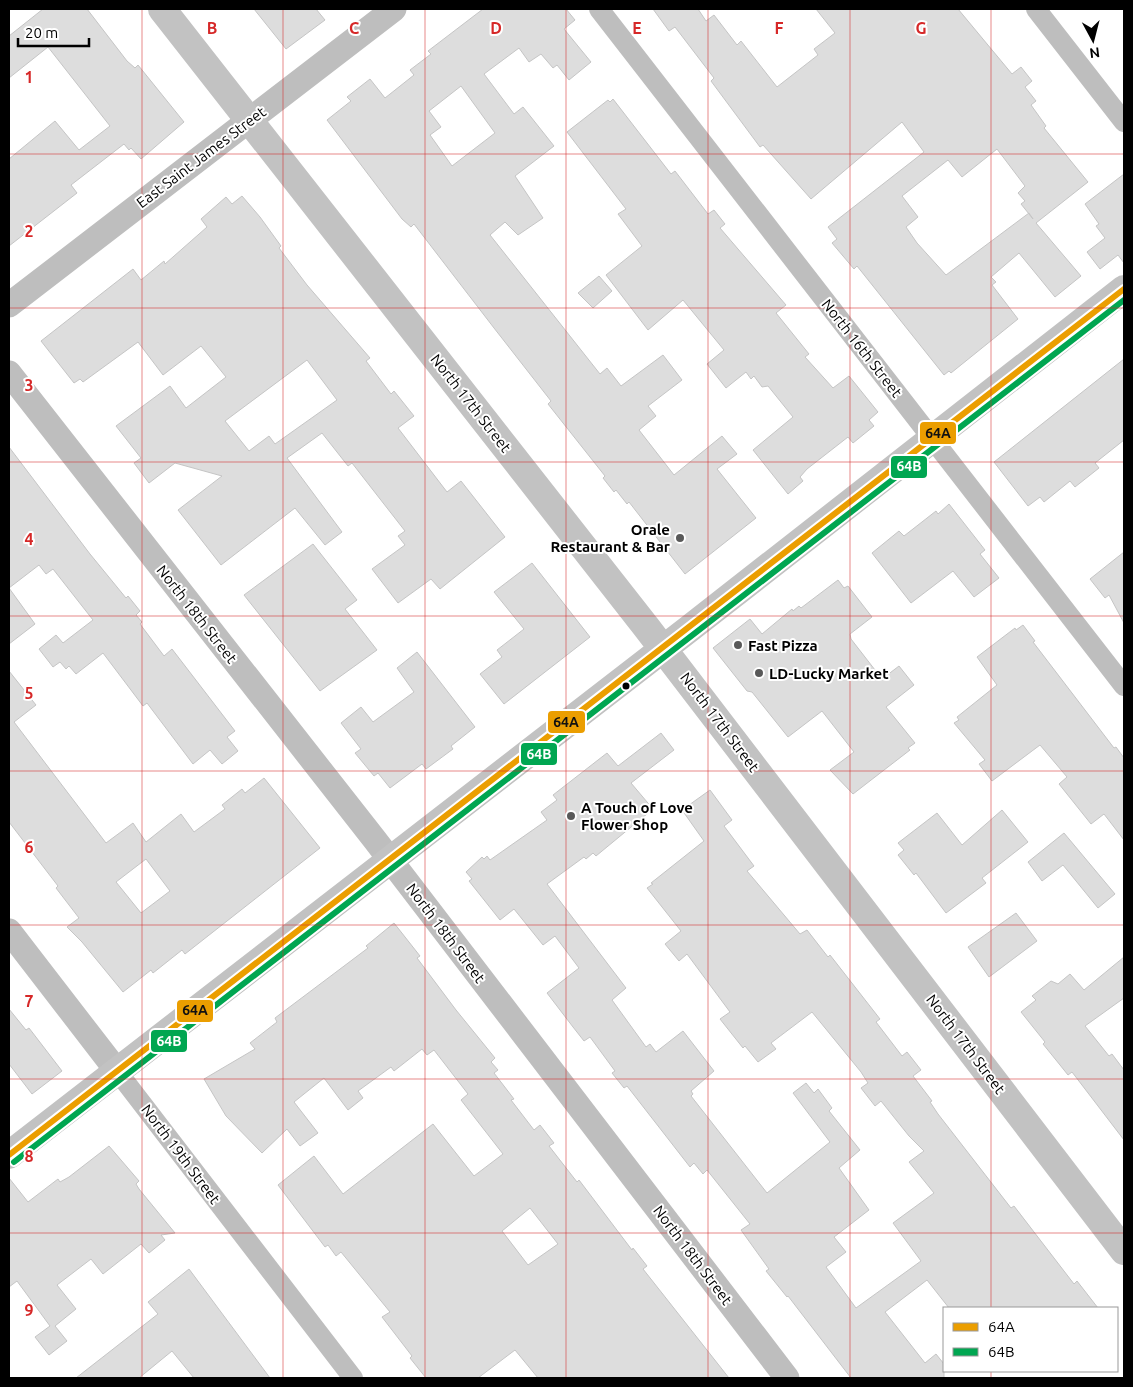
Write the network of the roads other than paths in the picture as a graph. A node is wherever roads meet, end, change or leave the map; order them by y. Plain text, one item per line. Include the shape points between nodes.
1 (162, 9) edge
2 (394, 9) edge
3 (599, 9) edge
4 (1036, 9) edge
5 (248, 120) junction
6 (1124, 122) edge
7 (1124, 289) edge
8 (9, 305) edge
9 (9, 373) edge
10 (932, 439) junction
11 (663, 649) junction
12 (1124, 686) edge
13 (390, 860) junction
14 (9, 931) edge
15 (117, 1071) junction
16 (9, 1155) edge
17 (1124, 1250) edge
18 (353, 1378) edge
19 (787, 1378) edge

1 - 5 main road, North 17th Street
2 - 5 street, East Saint James Street
3 - 10 street, North 16th Street
4 - 6 street
5 - 8 street, East Saint James Street
5 - 11 main road, North 17th Street
7 - 10 main road
9 - 13 street, North 18th Street
10 - 11 main road
10 - 12 street, North 16th Street
11 - 13 main road
11 - 17 main road, North 17th Street
13 - 15 main road
13 - 19 street, North 18th Street
14 - 15 street, North 19th Street
15 - 16 main road
15 - 18 street, North 19th Street

